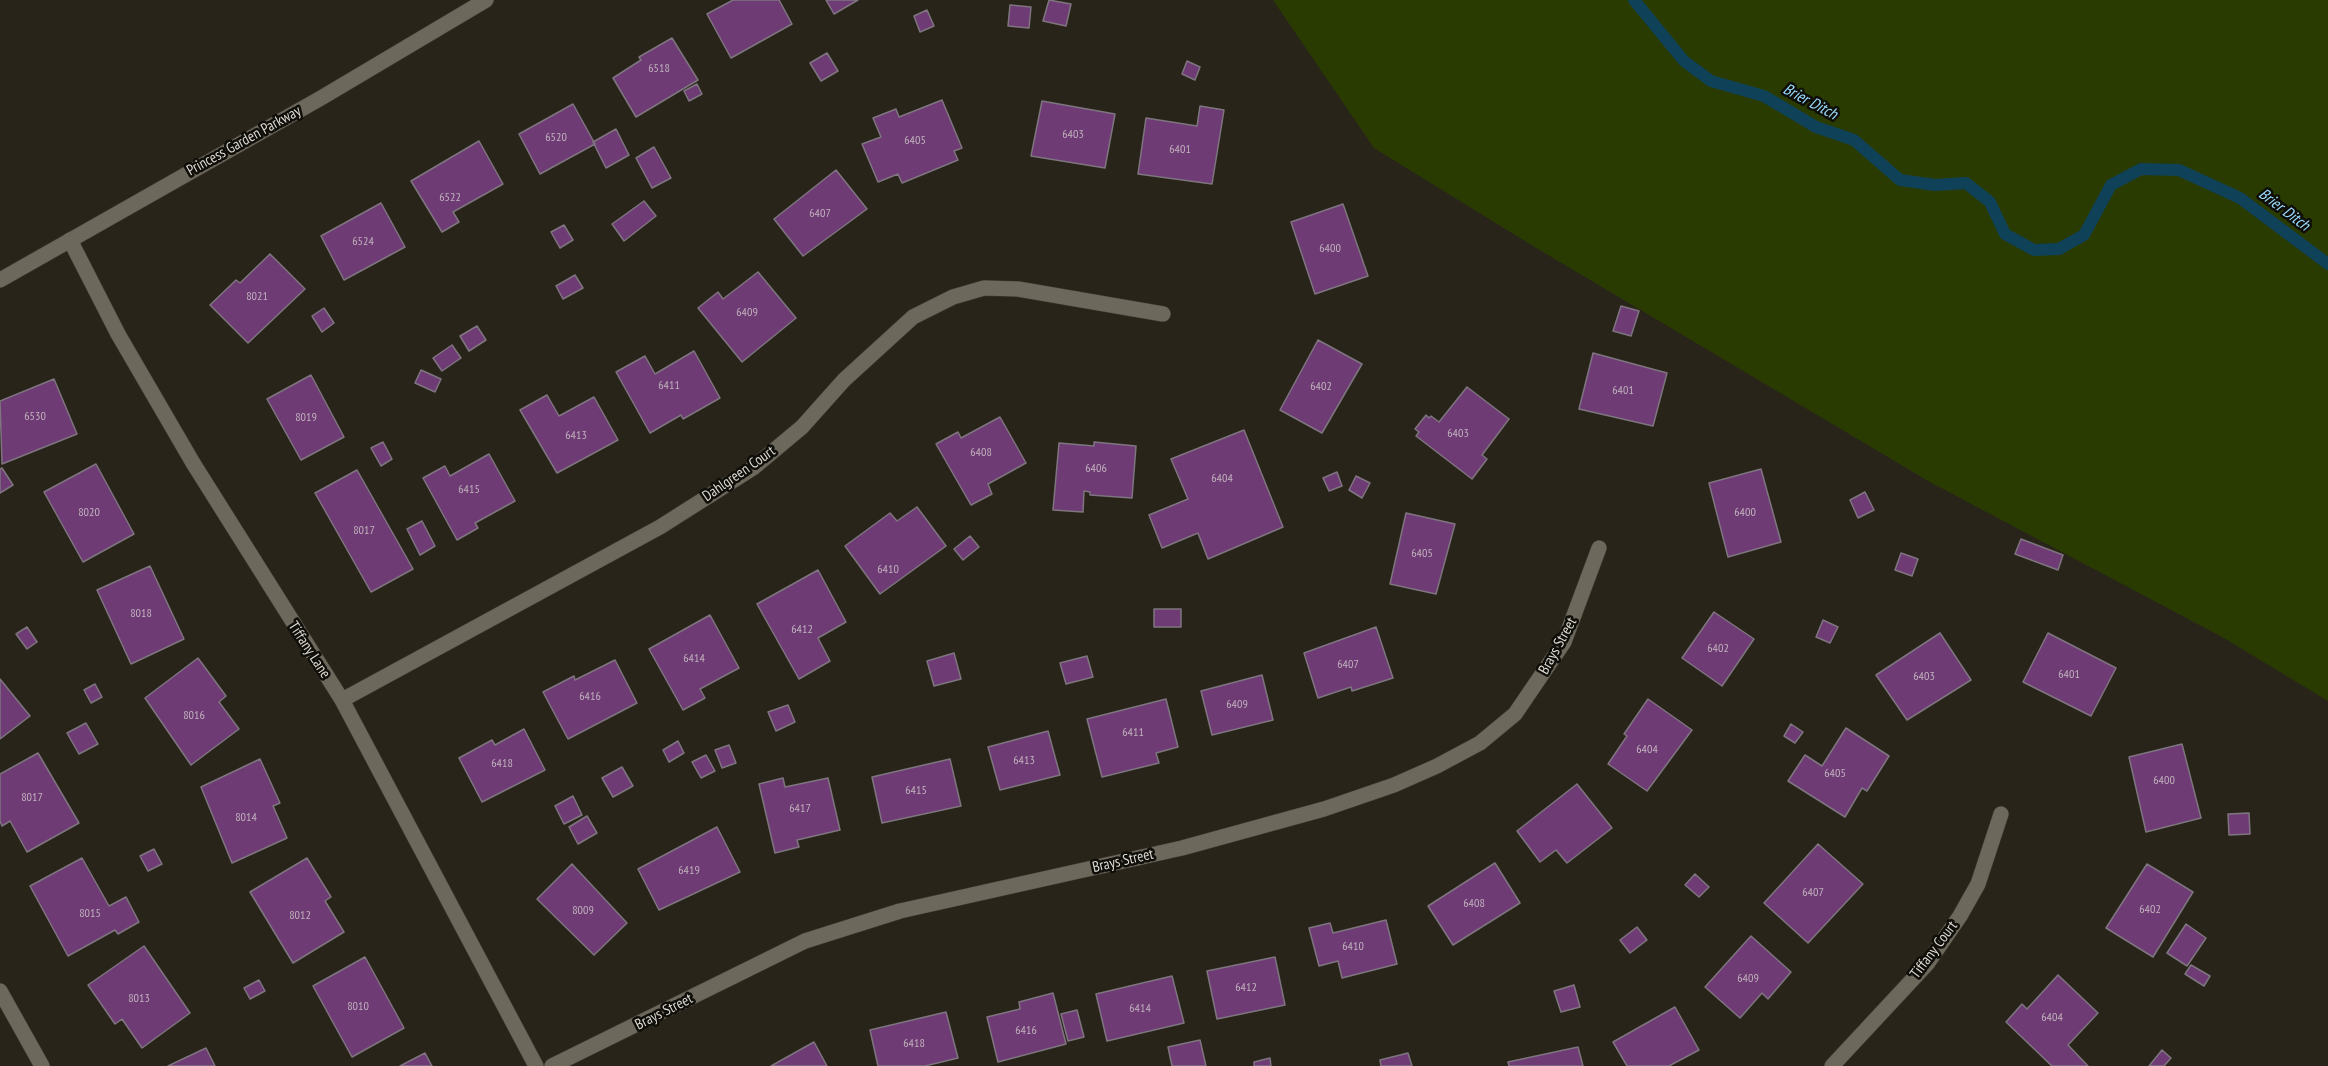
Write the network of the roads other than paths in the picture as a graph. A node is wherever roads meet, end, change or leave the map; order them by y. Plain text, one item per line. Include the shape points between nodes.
1 (486, 0) edge
2 (70, 240) junction
3 (0, 280) edge
4 (1163, 314) dead end
5 (1599, 548) dead end
6 (342, 700) junction
7 (2001, 814) dead end
8 (0, 991) edge
9 (42, 1066) edge
10 (536, 1066) edge
11 (552, 1066) edge
12 (1832, 1066) edge

1 - 2 street, Princess Garden Parkway
2 - 3 street, Princess Garden Parkway
2 - 6 street, Tiffany Lane via 118,334 193,463
4 - 6 street, Dahlgreen Court via 1018,289 984,288 953,297 912,317 844,380 802,427 753,468 660,527
5 - 11 street, Brays Street via 1564,642 1515,714 1480,743 1437,766 1324,808 1182,848 900,910 805,941
6 - 10 street, Tiffany Lane
7 - 12 street, Tiffany Court via 1978,884 1960,916 1926,964
8 - 9 street

